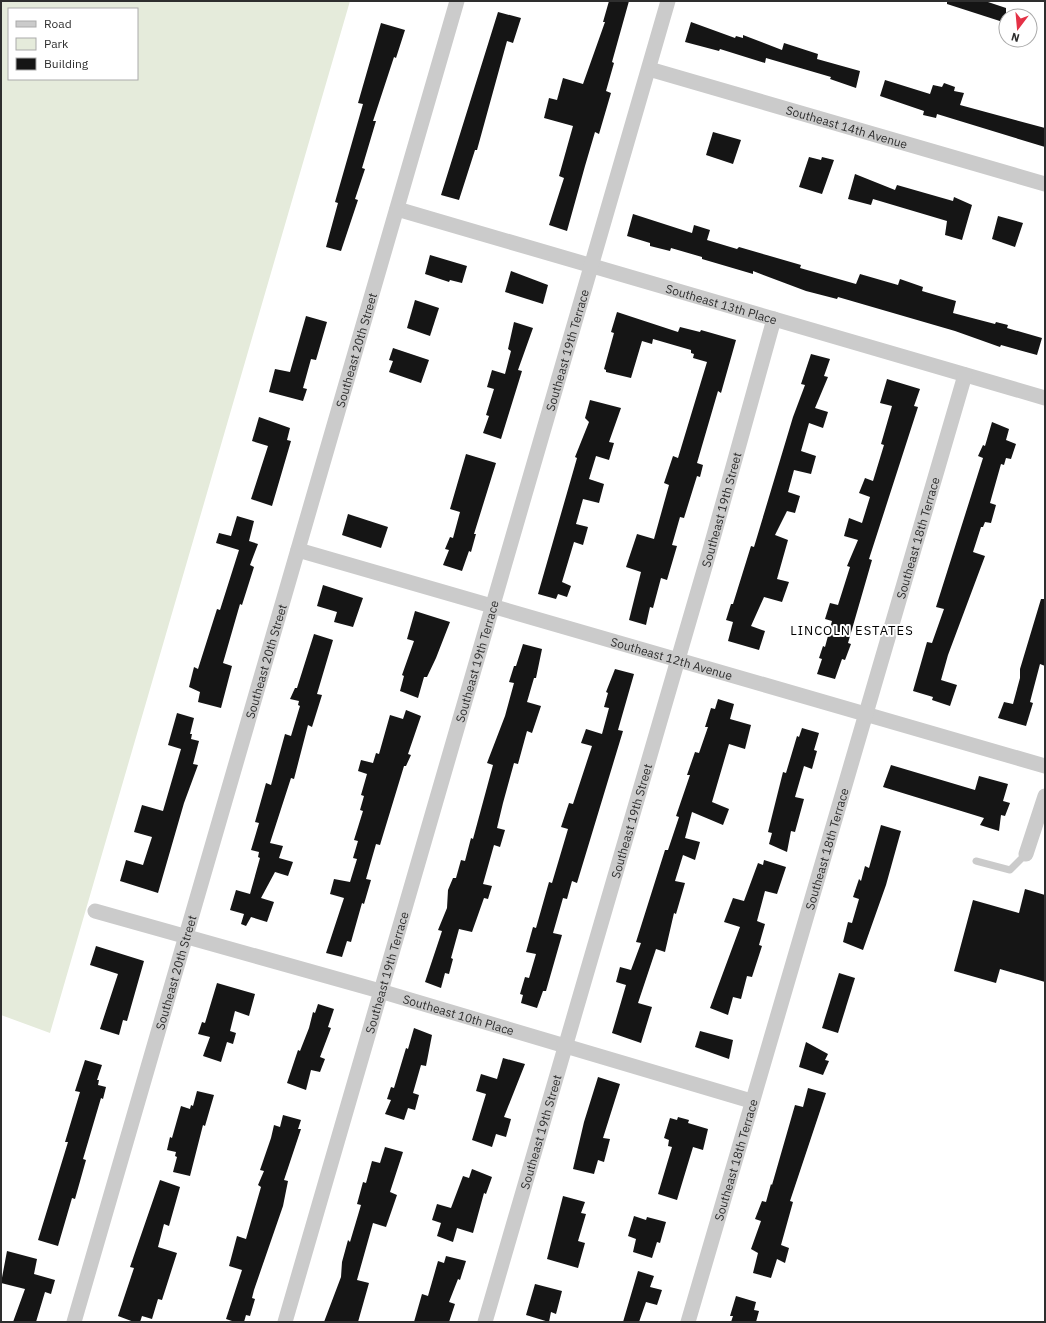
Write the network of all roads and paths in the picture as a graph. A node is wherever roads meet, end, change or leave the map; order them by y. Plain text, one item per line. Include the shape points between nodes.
1 (457, 1) edge
2 (668, 1) edge
3 (649, 69) junction
4 (1045, 184) edge
5 (397, 209) junction
6 (592, 266) junction
7 (774, 319) junction
8 (965, 375) junction
9 (1045, 398) edge
10 (298, 550) junction
11 (492, 606) junction
12 (678, 660) junction
13 (867, 714) junction
14 (1045, 766) edge
15 (1045, 796) edge
16 (1026, 854) joint
17 (976, 861) dead end
18 (95, 911) dead end
19 (186, 937) junction
20 (380, 991) junction
21 (565, 1047) junction
22 (752, 1101) junction
23 (74, 1322) edge
24 (285, 1322) edge
25 (485, 1322) edge
26 (688, 1322) edge

1 - 5 street, Southeast 20th Street
2 - 3 street, Southeast 19th Terrace
3 - 4 street, Southeast 14th Avenue
3 - 6 street, Southeast 19th Terrace
5 - 6 street, Southeast 13th Place
5 - 10 street, Southeast 20th Street
6 - 7 street, Southeast 13th Place
6 - 11 street, Southeast 19th Terrace
7 - 8 street, Southeast 13th Place
7 - 12 street, Southeast 19th Street
8 - 9 street, Southeast 13th Place
8 - 13 street, Southeast 18th Terrace
10 - 11 street, Southeast 12th Avenue
10 - 19 street, Southeast 20th Street
11 - 12 street, Southeast 12th Avenue
11 - 20 street, Southeast 19th Terrace
12 - 13 street, Southeast 12th Avenue
12 - 21 street, Southeast 19th Street
13 - 14 street, Southeast 12th Avenue
13 - 22 street, Southeast 18th Terrace
15 - 16 street
16 - 17 lane via 1010,870
18 - 19 street, Southeast 10th Place
19 - 20 street, Southeast 10th Place
19 - 23 street, Southeast 20th Street
20 - 21 street, Southeast 10th Place
20 - 24 street, Southeast 19th Terrace
21 - 22 street, Southeast 10th Place
21 - 25 street, Southeast 19th Street
22 - 26 street, Southeast 18th Terrace

